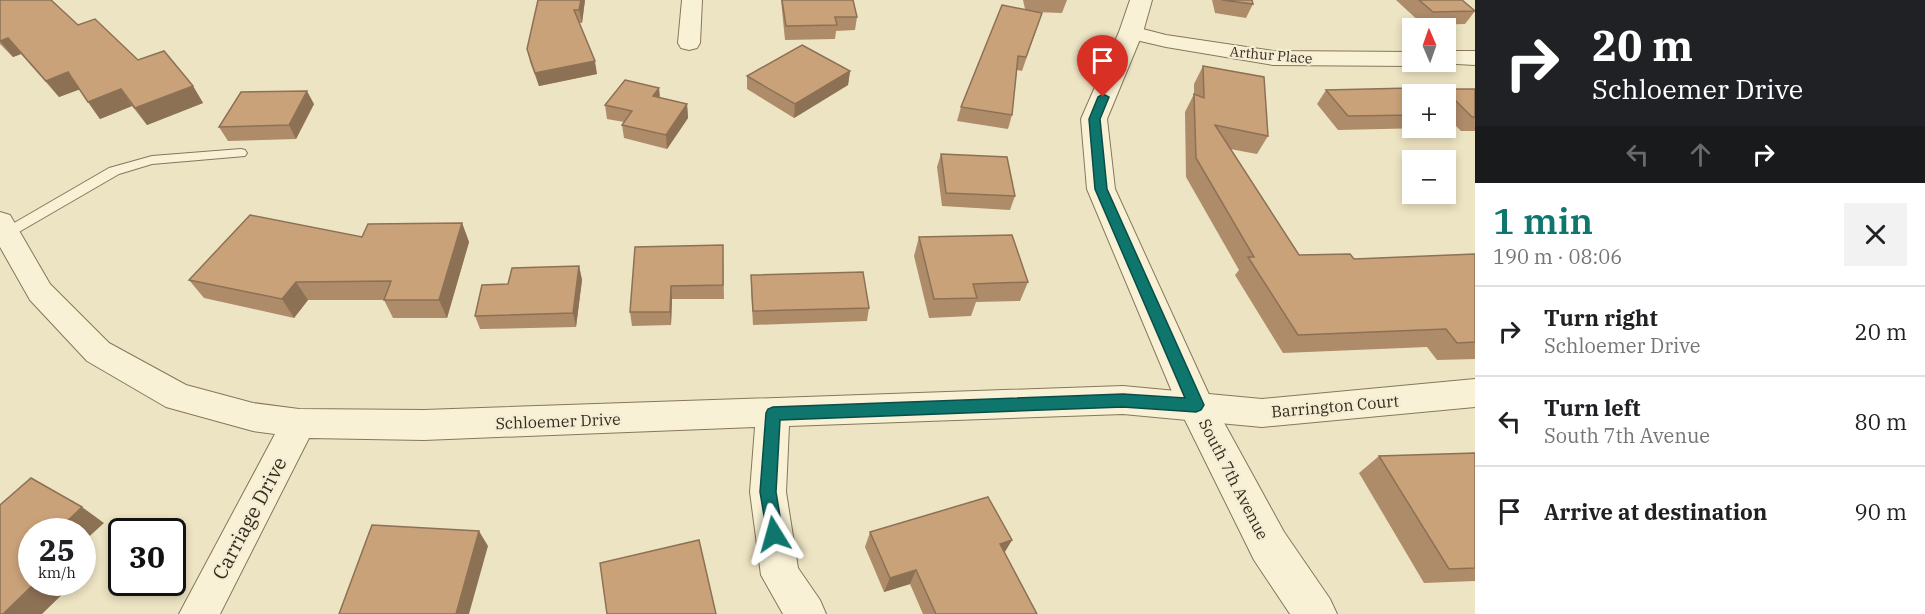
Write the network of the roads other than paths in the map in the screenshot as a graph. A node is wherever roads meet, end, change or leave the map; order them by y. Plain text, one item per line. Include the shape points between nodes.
1 (692, 0) edge
2 (1141, 0) edge
3 (1131, 32) junction
4 (689, 43) dead end
5 (1456, 58) edge
6 (1475, 58) edge
7 (1402, 59) edge
8 (241, 153) dead end
9 (4, 227) edge
10 (1475, 393) edge
11 (1196, 405) junction
12 (773, 413) junction
13 (299, 423) junction
14 (199, 614) edge
15 (806, 614) edge
16 (1315, 614) edge

1 - 4 street
2 - 3 street, South 7th Avenue
3 - 7 street, Arthur Place via 1273,58
3 - 11 street, South 7th Avenue via 1094,119 1101,189
5 - 6 street
8 - 9 lane via 152,160 114,171
9 - 13 street, Schloemer Drive via 40,292 98,352 178,397 253,417
10 - 11 street, Barrington Court via 1262,413
11 - 12 street, Schloemer Drive via 1123,400
11 - 16 street, South 7th Avenue via 1269,546
12 - 13 street, Schloemer Drive via 424,425
12 - 15 street via 768,492 780,575
13 - 14 street, Carriage Drive

